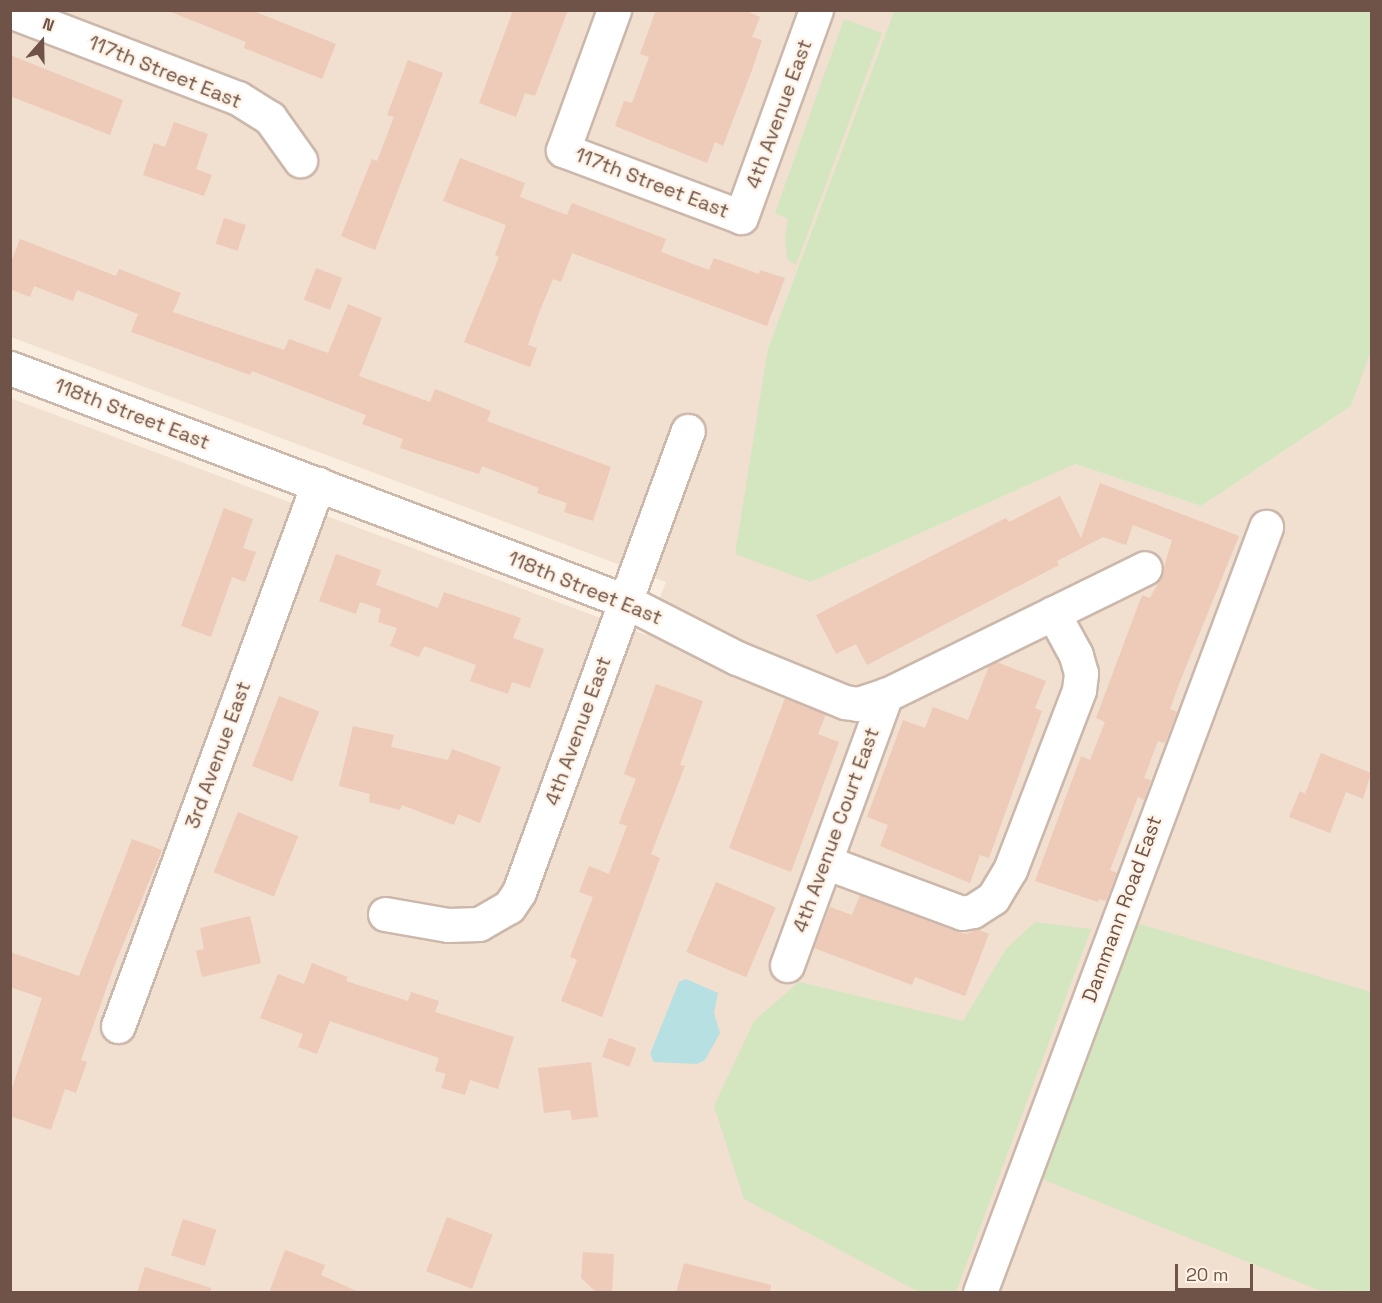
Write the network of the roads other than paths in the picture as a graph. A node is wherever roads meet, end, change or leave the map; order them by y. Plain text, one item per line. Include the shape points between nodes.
1 (614, 10) edge
2 (816, 10) edge
3 (10, 11) edge
4 (300, 160) dead end
5 (741, 217) joint
6 (10, 368) edge
7 (688, 430) dead end
8 (318, 484) junction
9 (1266, 527) dead end
10 (1145, 568) dead end
11 (625, 600) junction
12 (1053, 613) junction
13 (886, 695) junction
14 (825, 862) junction
15 (385, 914) dead end
16 (787, 965) dead end
17 (118, 1026) dead end
18 (980, 1293) edge

1 - 5 street, 117th Street East via 563,150
2 - 5 street, 4th Avenue East
3 - 4 street, 117th Street East via 238,98 270,118
6 - 8 street, 118th Street East
7 - 11 street, 4th Avenue East
8 - 11 street, 118th Street East
8 - 17 street, 3rd Avenue East
9 - 18 street, Dammann Road East
10 - 12 street, 118th Street East
11 - 13 street, 118th Street East via 737,658 845,702 858,704
11 - 15 street, 4th Avenue East via 519,892 509,907 478,924 448,925
12 - 13 street, 118th Street East
12 - 14 street via 1076,655 1081,673 1079,690 1010,870 993,898 962,913
13 - 14 street, 4th Avenue Court East
14 - 16 street, 4th Avenue Court East

